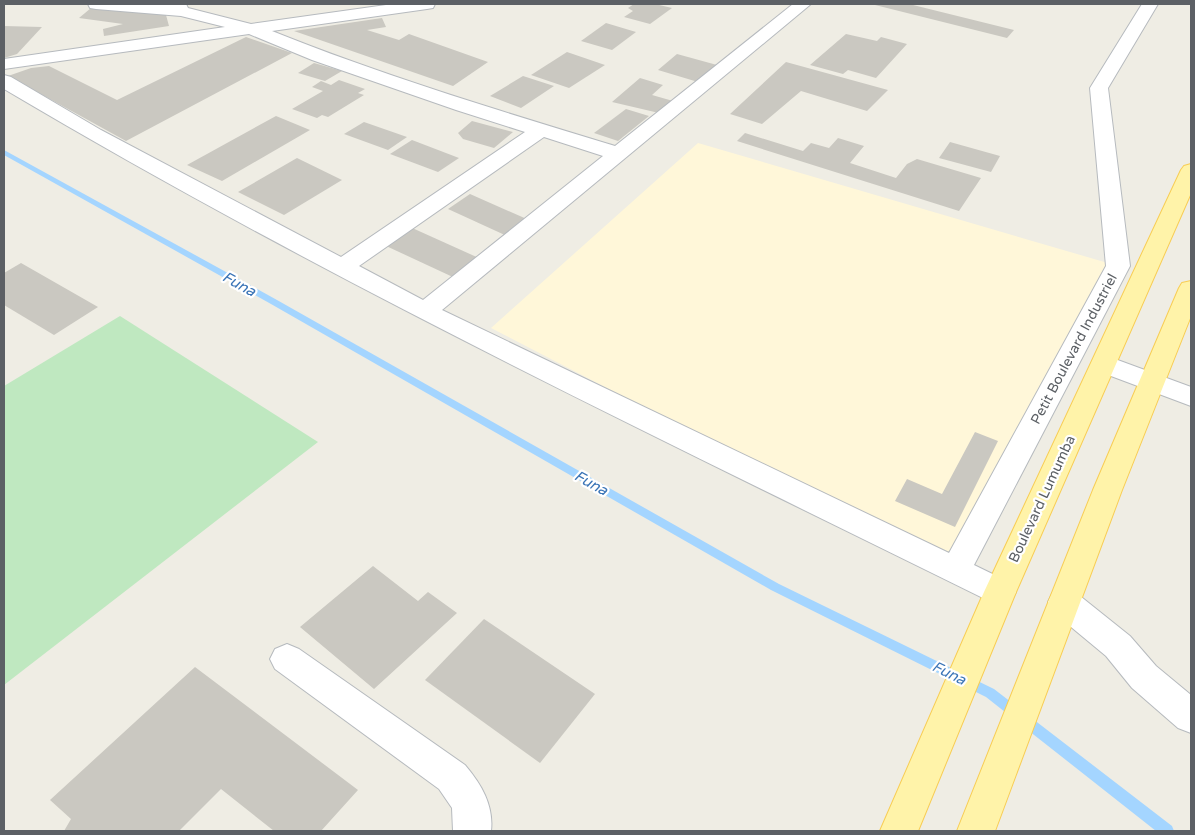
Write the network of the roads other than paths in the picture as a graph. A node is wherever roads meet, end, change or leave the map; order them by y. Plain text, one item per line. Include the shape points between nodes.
1 (96, 4) edge
2 (427, 4) edge
3 (803, 4) edge
4 (1150, 4) edge
5 (180, 8) edge
6 (251, 29) junction
7 (4, 64) edge
8 (4, 81) edge
9 (541, 130) junction
10 (618, 154) junction
11 (1191, 170) edge
12 (342, 267) junction
13 (1191, 288) edge
14 (425, 311) junction
15 (1104, 364) junction
16 (1152, 383) junction
17 (1191, 398) edge
18 (956, 569) junction
19 (1000, 592) junction
20 (1064, 602) junction
21 (287, 659) dead end
22 (1191, 717) edge
23 (472, 831) edge
24 (899, 831) edge
25 (976, 831) edge

1 - 5 street
2 - 6 street
3 - 10 street
4 - 18 street, Petit Boulevard Industriel via 1099,88 1118,266
5 - 6 street
6 - 7 street
6 - 9 street via 327,60
8 - 12 street via 94,134
9 - 10 street
9 - 12 street
10 - 14 street
11 - 15 main road, Boulevard Lumumba
12 - 14 street
13 - 16 main road
14 - 18 street
15 - 16 street
15 - 19 main road, Boulevard Lumumba
16 - 17 street
16 - 20 main road
18 - 19 street
19 - 24 main road, Boulevard Lumumba
20 - 22 street via 1118,646 1144,677
20 - 25 main road
21 - 23 street via 452,777 468,797 474,819

